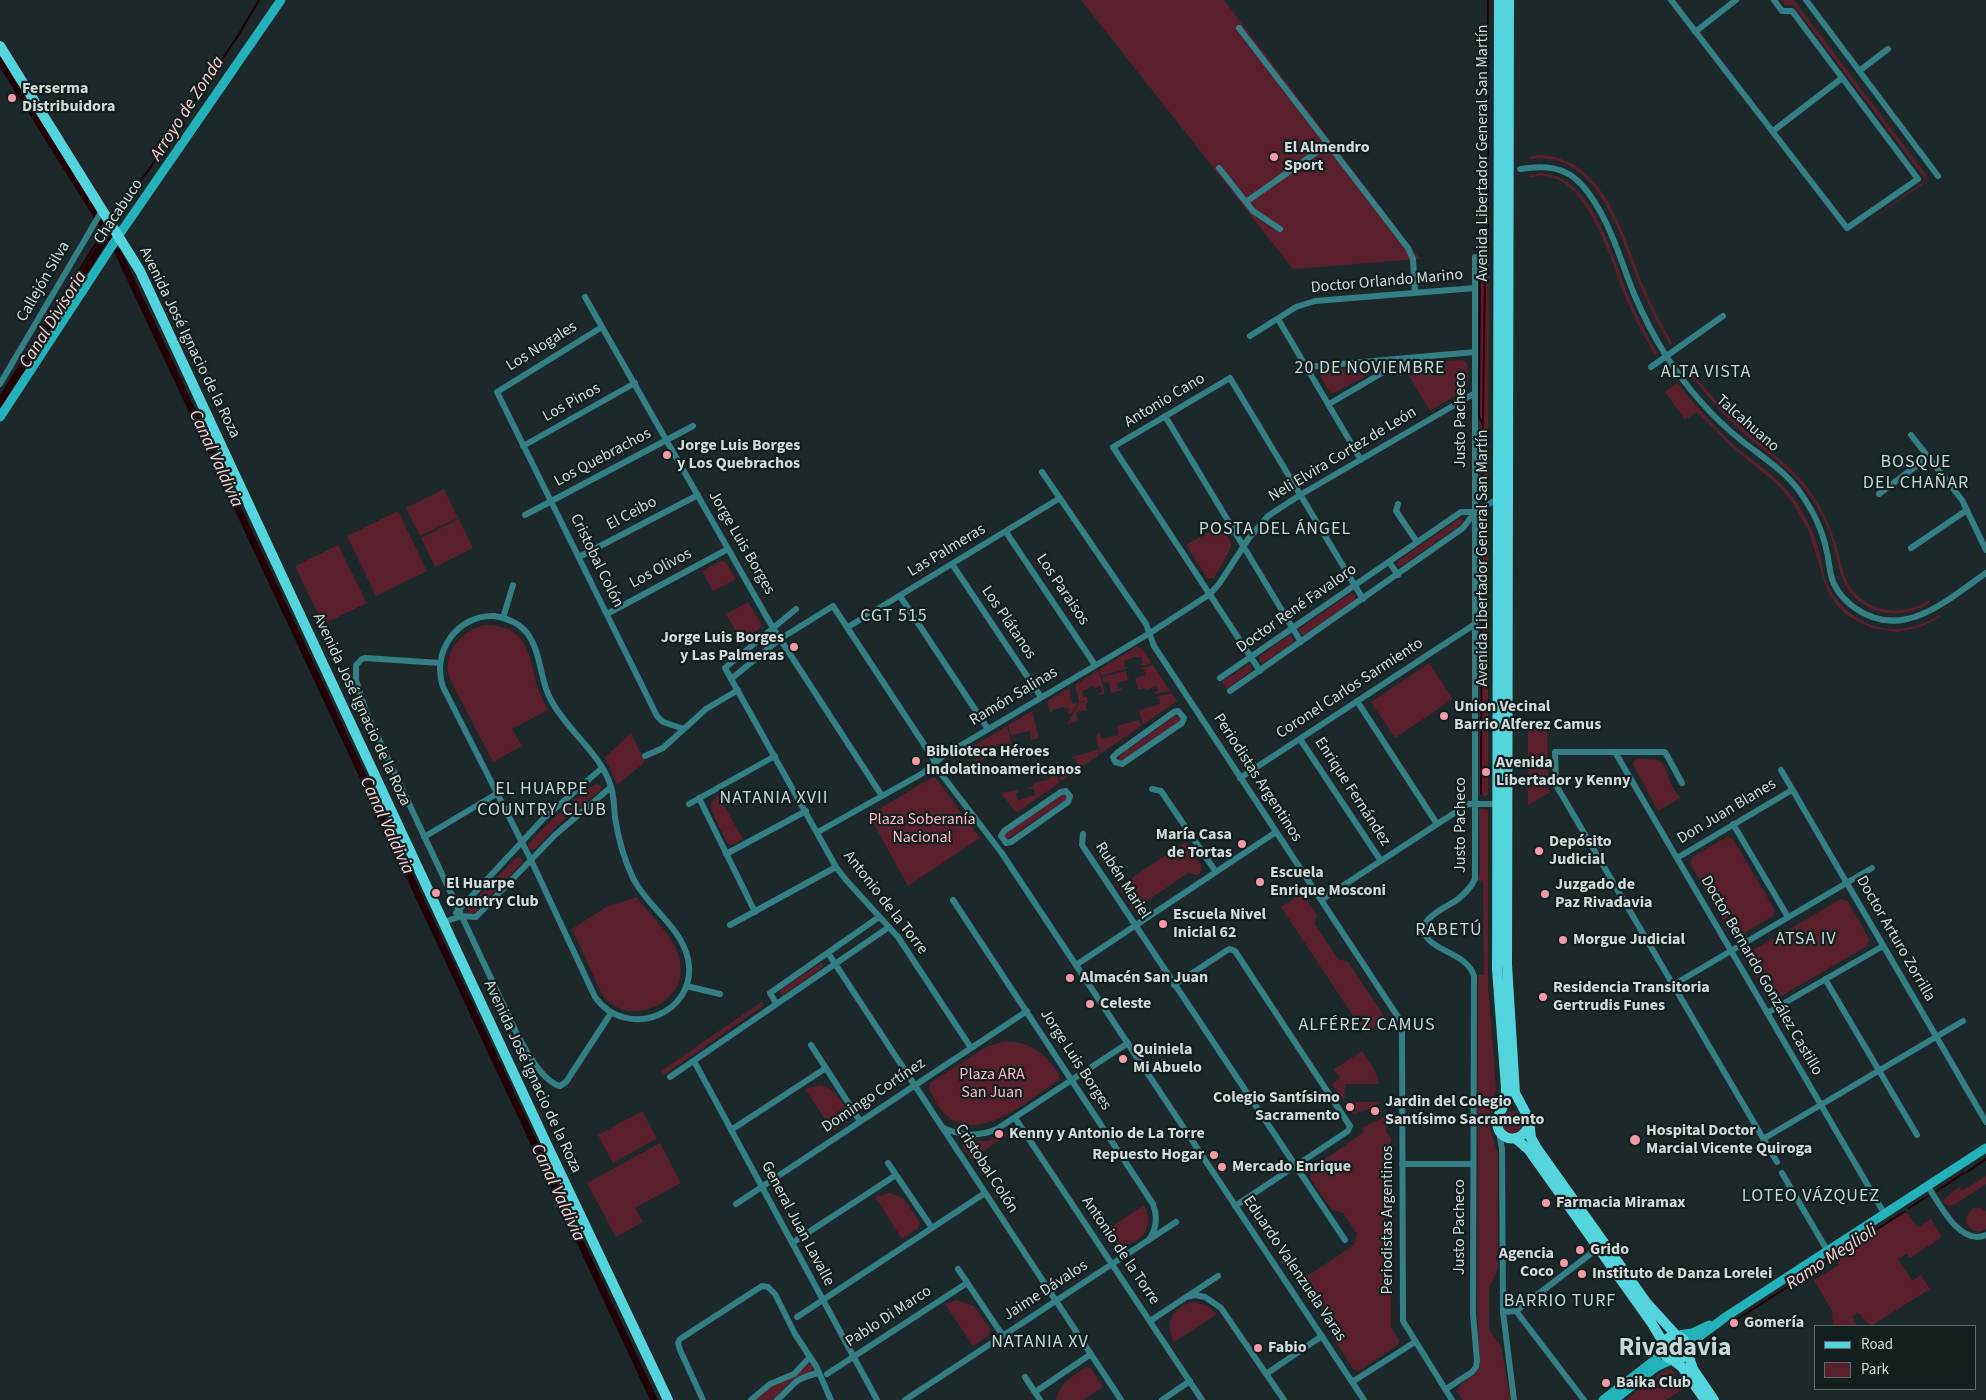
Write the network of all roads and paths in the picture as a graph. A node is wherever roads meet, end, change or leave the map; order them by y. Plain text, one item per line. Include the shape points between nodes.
1 (281, 0) edge
2 (1671, 0) edge
3 (1736, 0) edge
4 (1774, 0) edge
5 (1806, 0) edge
6 (1504, 4) edge
7 (1239, 28) dead end
8 (1695, 32) junction
9 (0, 46) edge
10 (1888, 49) dead end
11 (1859, 71) junction
12 (1842, 78) junction
13 (1773, 131) junction
14 (1328, 144) junction
15 (1219, 168) dead end
16 (1520, 169) dead end
17 (1938, 176) dead end
18 (1246, 202) junction
19 (99, 214) junction
20 (1280, 229) dead end
21 (119, 235) junction
22 (1475, 257) dead end
23 (1475, 288) junction
24 (1416, 293) junction
25 (586, 297) dead end
26 (1723, 316) dead end
27 (1278, 318) junction
28 (602, 326) junction
29 (1250, 336) dead end
30 (1475, 352) junction
31 (1666, 356) junction
32 (1407, 358) junction
33 (1306, 367) junction
34 (1651, 367) dead end
35 (0, 384) edge
36 (634, 384) junction
37 (497, 392) joint
38 (1475, 393) junction
39 (1328, 404) junction
40 (0, 416) edge
41 (1165, 416) junction
42 (693, 426) dead end
43 (1911, 434) dead end
44 (666, 440) junction
45 (523, 446) junction
46 (1928, 457) junction
47 (1361, 460) junction
48 (1042, 472) dead end
49 (1879, 494) dead end
50 (698, 495) junction
51 (1300, 495) junction
52 (1060, 498) junction
53 (1503, 498) junction
54 (551, 501) junction
55 (1398, 504) dead end
56 (1967, 510) junction
57 (1475, 512) junction
58 (525, 515) dead end
59 (1006, 532) junction
60 (1417, 542) junction
61 (1243, 547) junction
62 (1912, 548) dead end
63 (728, 549) junction
64 (1986, 550) edge
65 (579, 558) junction
66 (1390, 562) junction
67 (952, 564) junction
68 (1986, 573) edge
69 (1398, 574) junction
70 (513, 585) dead end
71 (1355, 586) junction
72 (1210, 594) junction
73 (900, 596) junction
74 (1363, 599) junction
75 (796, 609) dead end
76 (607, 614) junction
77 (503, 618) junction
78 (1475, 624) junction
79 (848, 627) junction
80 (774, 628) junction
81 (1292, 628) junction
82 (1150, 633) junction
83 (780, 639) junction
84 (1300, 642) junction
85 (1251, 657) junction
86 (440, 663) junction
87 (1095, 665) junction
88 (1260, 670) junction
89 (731, 678) junction
90 (1220, 678) dead end
91 (738, 690) junction
92 (1230, 692) dead end
93 (1041, 697) junction
94 (1357, 701) junction
95 (1194, 706) junction
96 (1182, 714) junction
97 (684, 729) junction
98 (988, 729) junction
99 (1300, 738) junction
100 (1615, 752) junction
101 (645, 756) dead end
102 (775, 756) junction
103 (934, 764) junction
104 (602, 768) junction
105 (1781, 770) dead end
106 (1240, 778) junction
107 (1682, 783) dead end
108 (611, 787) junction
109 (1152, 789) dead end
110 (1792, 790) junction
111 (498, 793) junction
112 (882, 796) junction
113 (699, 798) junction
114 (689, 804) dead end
115 (1475, 804) junction
116 (1502, 804) junction
117 (806, 811) junction
118 (1437, 824) junction
119 (1733, 824) junction
120 (818, 832) junction
121 (1276, 832) junction
122 (1083, 834) dead end
123 (424, 837) junction
124 (1002, 840) junction
125 (523, 844) junction
126 (996, 845) junction
127 (726, 854) junction
128 (1677, 858) junction
129 (531, 860) junction
130 (1380, 861) junction
131 (836, 867) junction
132 (1872, 868) dead end
133 (1216, 872) junction
134 (1846, 883) junction
135 (953, 900) dead end
136 (1321, 900) junction
137 (755, 912) junction
138 (460, 913) junction
139 (880, 917) junction
140 (1788, 917) junction
141 (447, 920) junction
142 (730, 925) dead end
143 (1135, 926) junction
144 (889, 927) junction
145 (1883, 946) junction
146 (1731, 951) junction
147 (828, 953) junction
148 (835, 964) junction
149 (1076, 965) junction
150 (1825, 979) junction
151 (1174, 985) junction
152 (1673, 985) junction
153 (686, 986) junction
154 (720, 994) dead end
155 (776, 1003) junction
156 (1027, 1011) junction
157 (611, 1012) junction
158 (1767, 1013) junction
159 (1963, 1021) dead end
160 (1937, 1037) junction
161 (1128, 1043) junction
162 (811, 1045) dead end
163 (970, 1048) junction
164 (694, 1061) junction
165 (826, 1068) junction
166 (1880, 1070) junction
167 (670, 1077) dead end
168 (1072, 1080) junction
169 (914, 1085) junction
170 (1821, 1105) junction
171 (1524, 1110) junction
172 (1500, 1114) junction
173 (1015, 1118) junction
174 (860, 1121) junction
175 (1986, 1122) edge
176 (1529, 1124) junction
177 (941, 1126) junction
178 (1498, 1129) junction
179 (732, 1130) junction
180 (1917, 1135) dead end
181 (1516, 1138) junction
182 (1763, 1139) junction
183 (1986, 1148) edge
184 (1777, 1162) dead end
185 (888, 1163) dead end
186 (1402, 1164) junction
187 (1473, 1164) junction
188 (1295, 1166) junction
189 (1782, 1173) dead end
190 (896, 1175) junction
191 (1928, 1185) junction
192 (762, 1187) junction
193 (985, 1193) junction
194 (736, 1204) dead end
195 (1235, 1206) junction
196 (1884, 1213) junction
197 (1176, 1222) dead end
198 (932, 1228) junction
199 (1986, 1235) edge
200 (1149, 1240) junction
201 (1345, 1240) dead end
202 (792, 1243) junction
203 (1597, 1249) junction
204 (1827, 1250) junction
205 (1112, 1264) junction
206 (958, 1269) dead end
207 (1218, 1276) dead end
208 (967, 1282) junction
209 (1186, 1297) junction
210 (823, 1300) junction
211 (1056, 1301) junction
212 (1516, 1310) junction
213 (1503, 1312) junction
214 (1727, 1316) junction
215 (797, 1317) dead end
216 (1150, 1321) junction
217 (1677, 1335) junction
218 (1003, 1336) junction
219 (1322, 1336) junction
220 (1415, 1342) junction
221 (1663, 1348) junction
222 (1688, 1350) junction
223 (1091, 1354) junction
224 (853, 1357) junction
225 (810, 1358) junction
226 (1672, 1360) junction
227 (818, 1373) junction
228 (827, 1374) dead end
229 (1266, 1374) junction
230 (1025, 1378) dead end
231 (1190, 1381) junction
232 (1352, 1382) junction
233 (1446, 1389) junction
234 (1035, 1392) junction
235 (668, 1400) edge
236 (703, 1400) edge
237 (752, 1400) edge
238 (777, 1400) edge
239 (831, 1400) edge
240 (877, 1400) edge
241 (906, 1400) edge
242 (1040, 1400) edge
243 (1121, 1400) edge
244 (1162, 1400) edge
245 (1202, 1400) edge
246 (1284, 1400) edge
247 (1364, 1400) edge
248 (1452, 1400) edge
249 (1514, 1400) edge
250 (1584, 1400) edge
251 (1603, 1400) edge
252 (1614, 1400) edge
253 (1705, 1400) edge
254 (1714, 1400) edge

1 - 21 main road, Chacabuco
2 - 8 street
3 - 8 street
4 - 12 street via 1782,11 1792,11
5 - 11 street
6 - 53 main road, Avenida Libertador General San Martín
7 - 14 street
8 - 13 street
9 - 19 main road, Avenida José Ignacio de la Roza
10 - 11 street
11 - 17 street
12 - 13 street
12 - 13 street via 1918,179 1847,228
14 - 18 street
14 - 24 street via 1408,248 1413,260
15 - 18 street
16 - 31 street, Talcahuano via 1539,166 1560,170 1582,185 1604,220 1637,302
18 - 20 street via 1253,211
19 - 21 main road, Avenida José Ignacio de la Roza
19 - 35 street, Callejón Silva
21 - 40 main road, Chacabuco
21 - 141 main road, Avenida José Ignacio de la Roza via 144,280
22 - 23 street, Justo Pacheco
23 - 24 street, Doctor Orlando Marino
23 - 30 street, Justo Pacheco
24 - 27 street, Doctor Orlando Marino via 1315,301
25 - 28 street, Jorge Luis Borges
26 - 31 street
27 - 29 street, Doctor Orlando Marino
27 - 33 street
28 - 36 street, Jorge Luis Borges
28 - 37 street, Los Nogales
30 - 32 street
30 - 38 street, Justo Pacheco
31 - 34 street
31 - 68 street, Talcahuano via 1719,421 1797,489 1820,529 1830,574 1839,592 1861,612 1897,621 1924,614
32 - 33 street
32 - 39 street
33 - 39 street
36 - 44 street, Jorge Luis Borges
36 - 45 street, Los Pinos
37 - 45 street, Cristobal Colón
38 - 47 street, Neli Elvira Cortez de León
38 - 57 street, Justo Pacheco
39 - 47 street
41 - 51 street, Antonio Cano via 1230,378
41 - 61 street
41 - 72 street, Antonio Cano via 1113,448
42 - 44 street, Los Quebrachos
43 - 46 street
44 - 50 street, Jorge Luis Borges
44 - 54 street, Los Quebrachos
45 - 54 street, Cristobal Colón
46 - 49 street
46 - 56 street
47 - 51 street, Neli Elvira Cortez de León
48 - 52 street, Periodistas Argentinos
50 - 63 street, Jorge Luis Borges
50 - 65 street, El Ceibo
51 - 61 street, Neli Elvira Cortez de León via 1260,523
51 - 71 street
52 - 59 street, Las Palmeras
52 - 82 street, Periodistas Argentinos
53 - 57 street
53 - 116 main road, Avenida Libertador General San Martín
54 - 58 street, Los Quebrachos
54 - 65 street, Cristobal Colón
55 - 60 street via 1396,511
56 - 62 street
56 - 64 street
57 - 60 street, Doctor René Favaloro via 1461,512
57 - 69 street, Doctor René Favaloro via 1463,528
57 - 78 street, Justo Pacheco
59 - 67 street, Las Palmeras
59 - 87 street, Los Paraisos
60 - 66 street, Doctor René Favaloro
61 - 72 street, Neli Elvira Cortez de León
61 - 81 street
63 - 76 street, Los Olivos
63 - 80 street, Jorge Luis Borges
65 - 76 street, Cristobal Colón
66 - 69 street
66 - 71 street, Doctor René Favaloro
67 - 73 street, Las Palmeras
67 - 93 street, Los Plátanos
69 - 74 street, Doctor René Favaloro
70 - 77 street
71 - 74 street
71 - 81 street, Doctor René Favaloro
72 - 82 street, Neli Elvira Cortez de León
72 - 85 street
73 - 79 street, Las Palmeras
73 - 98 street
74 - 84 street, Doctor René Favaloro
75 - 80 street
76 - 97 street, Cristobal Colón via 659,719
77 - 86 street via 478,618 460,627 445,645
77 - 104 street via 521,627 531,639 550,698
78 - 94 street, Coronel Carlos Sarmiento
78 - 115 street, Justo Pacheco
79 - 83 street, Eduardo Valenzuela Varas via 833,606
79 - 103 street, Eduardo Valenzuela Varas
80 - 83 street, Jorge Luis Borges
80 - 89 street, Antonio de la Torre via 725,668
81 - 84 street
81 - 85 street, Doctor René Favaloro
82 - 87 street, Ramón Salinas
82 - 95 street, Periodistas Argentinos via 1154,646
83 - 89 street
83 - 112 street, Jorge Luis Borges
84 - 88 street, Doctor René Favaloro
85 - 88 street
85 - 90 street, Doctor René Favaloro
86 - 111 street via 439,677 443,687
86 - 123 street via 365,658 356,665 355,671 366,712
87 - 93 street, Ramón Salinas
88 - 92 street, Doctor René Favaloro
89 - 91 street, Antonio de la Torre
91 - 97 street via 706,709
91 - 102 street, Antonio de la Torre
93 - 98 street, Ramón Salinas
94 - 99 street, Coronel Carlos Sarmiento
94 - 118 street
95 - 96 street
95 - 106 street, Periodistas Argentinos
96 - 96 street via 1174,712 1113,757 1115,762 1122,764 1182,723
97 - 101 street via 663,748
98 - 103 street, Ramón Salinas
99 - 106 street, Coronel Carlos Sarmiento
99 - 130 street, Enrique Fernández
100 - 107 street via 1664,752
100 - 128 street, Doctor Bernardo González Castillo
100 - 152 street via 1555,752 1556,785
102 - 113 street
102 - 117 street, Antonio de la Torre
103 - 112 street, Ramón Salinas
103 - 126 street, Eduardo Valenzuela Varas
104 - 108 street
104 - 125 street via 544,819
105 - 110 street, Doctor Arturo Zorrilla
106 - 121 street, Periodistas Argentinos
108 - 129 street
108 - 153 street via 626,862 637,886 680,940 688,959
109 - 133 street via 1161,791
110 - 119 street, Don Juan Blanes
110 - 134 street, Doctor Arturo Zorrilla
111 - 123 street
111 - 125 street
112 - 120 street, Ramón Salinas
113 - 114 street
113 - 127 street
115 - 116 street
115 - 118 street via 1468,804
115 - 187 street, Justo Pacheco via 1474,882 1459,898 1430,917 1424,926 1431,942 1467,965 1474,976
116 - 171 main road, Avenida Libertador General San Martín via 1515,1093
116 - 172 main road, Avenida Libertador General San Martín via 1497,985 1506,1088
117 - 120 street, Antonio de la Torre
117 - 127 street
118 - 130 street
119 - 128 street, Don Juan Blanes
119 - 140 street
120 - 131 street, Antonio de la Torre
121 - 133 street
121 - 136 street, Periodistas Argentinos
122 - 143 street, Rubén Mariel via 1082,845
123 - 138 street
124 - 124 street via 1011,842 1068,802 1069,794 1061,792 1004,831
124 - 126 street
125 - 129 street
125 - 138 street
126 - 149 street, Eduardo Valenzuela Varas
127 - 137 street
128 - 146 street, Doctor Bernardo González Castillo
129 - 138 street via 476,917
129 - 157 street via 592,991 600,1004
130 - 136 street
131 - 137 street
131 - 139 street, Antonio de la Torre
132 - 134 street
133 - 143 street
134 - 140 street
134 - 145 street, Doctor Arturo Zorrilla
135 - 156 street, Jorge Luis Borges
136 - 186 street, Periodistas Argentinos via 1400,1020
137 - 142 street
138 - 141 street
138 - 157 street via 522,1045 553,1082 560,1086 566,1082
139 - 144 street, Antonio de la Torre
139 - 147 street
140 - 146 street
141 - 235 main road, Avenida José Ignacio de la Roza
143 - 149 street
143 - 151 street, Rubén Mariel
144 - 148 street
144 - 163 street, Antonio de la Torre
145 - 150 street
145 - 160 street, Doctor Arturo Zorrilla
146 - 152 street
146 - 158 street, Doctor Bernardo González Castillo
147 - 148 street, Cristobal Colón
147 - 155 street via 770,993
148 - 155 street
148 - 169 street, Cristobal Colón
149 - 161 street, Eduardo Valenzuela Varas
150 - 158 street
150 - 166 street
151 - 188 street, Rubén Mariel
151 - 188 street via 1226,951 1233,950 1237,954 1350,1126 1348,1131
152 - 182 street
153 - 154 street
153 - 157 street via 678,1001 651,1018 630,1020
155 - 164 street
156 - 163 street, Domingo Cortínez
156 - 168 street, Jorge Luis Borges
158 - 170 street, Doctor Bernardo González Castillo
159 - 160 street
160 - 166 street
160 - 175 street, Doctor Arturo Zorrilla
161 - 168 street
161 - 195 street, Eduardo Valenzuela Varas
162 - 165 street
163 - 169 street, Domingo Cortínez
164 - 167 street
164 - 179 street, General Juan Lavalle
165 - 174 street
165 - 179 street
166 - 170 street
166 - 180 street
168 - 173 street
168 - 200 street, Jorge Luis Borges via 1153,1204 1156,1223
169 - 174 street, Domingo Cortínez
169 - 177 street, Cristobal Colón
170 - 182 street
170 - 196 street, Doctor Bernardo González Castillo
171 - 172 main road via 1513,1106
171 - 176 main road, Avenida Libertador General San Martín
172 - 178 main road, Avenida Libertador General San Martín
173 - 177 street via 982,1134 961,1133
173 - 205 street, Antonio de la Torre
174 - 192 street, Domingo Cortínez
176 - 181 main road via 1524,1134
176 - 217 main road, Avenida Libertador General San Martín via 1531,1138 1543,1158 1646,1302
177 - 193 street, Cristobal Colón
178 - 181 main road via 1505,1136
178 - 213 street via 1502,1149
179 - 192 street, General Juan Lavalle
181 - 203 main road via 1529,1150
182 - 184 street
183 - 191 main road
185 - 190 street
186 - 187 street
186 - 220 street, Periodistas Argentinos via 1403,1321
187 - 233 street, Justo Pacheco via 1477,1364 1472,1372
188 - 195 street
188 - 201 street, Rubén Mariel
189 - 204 street
190 - 198 street
190 - 202 street
191 - 196 main road
191 - 199 street via 1957,1228 1972,1237
192 - 194 street, Domingo Cortínez
192 - 202 street, General Juan Lavalle
193 - 198 street
193 - 211 street, Cristobal Colón
195 - 219 street, Eduardo Valenzuela Varas
196 - 204 main road
197 - 200 street, Jaime Dávalos
198 - 210 street
200 - 205 street, Jaime Dávalos
202 - 210 street, General Juan Lavalle
203 - 212 street
203 - 221 main road via 1651,1322
204 - 214 main road
205 - 211 street, Jaime Dávalos
205 - 216 street, Antonio de la Torre
206 - 208 street
207 - 209 street
208 - 218 street
208 - 224 street, Pablo Di Marco
209 - 216 street
209 - 229 street via 1205,1297 1218,1304
210 - 215 street
210 - 224 street, General Juan Lavalle
211 - 218 street, Jaime Dávalos
211 - 223 street, Cristobal Colón
212 - 213 street
212 - 250 street
213 - 249 street
214 - 217 main road via 1697,1331
214 - 222 main road via 1693,1342
216 - 231 street, Antonio de la Torre
217 - 221 main road via 1666,1339
217 - 222 main road via 1684,1339
218 - 241 street, Jaime Dávalos
219 - 229 street
219 - 232 street, Eduardo Valenzuela Varas
220 - 232 street
220 - 233 street, Periodistas Argentinos
221 - 226 main road
221 - 251 main road via 1656,1359
222 - 226 main road via 1683,1358
222 - 254 main road via 1693,1369
223 - 234 street
223 - 243 street, Cristobal Colón
224 - 228 street, Pablo Di Marco
224 - 240 street, General Juan Lavalle
225 - 227 street
225 - 236 street via 775,1294 768,1287 758,1288 678,1343
225 - 237 street via 794,1374 770,1384
226 - 252 main road via 1656,1367
226 - 253 main road via 1682,1367
227 - 238 street via 796,1381
227 - 239 street
229 - 246 street
230 - 234 street
231 - 244 street
231 - 245 street, Antonio de la Torre
232 - 247 street, Eduardo Valenzuela Varas
233 - 248 street, Periodistas Argentinos
234 - 242 street

